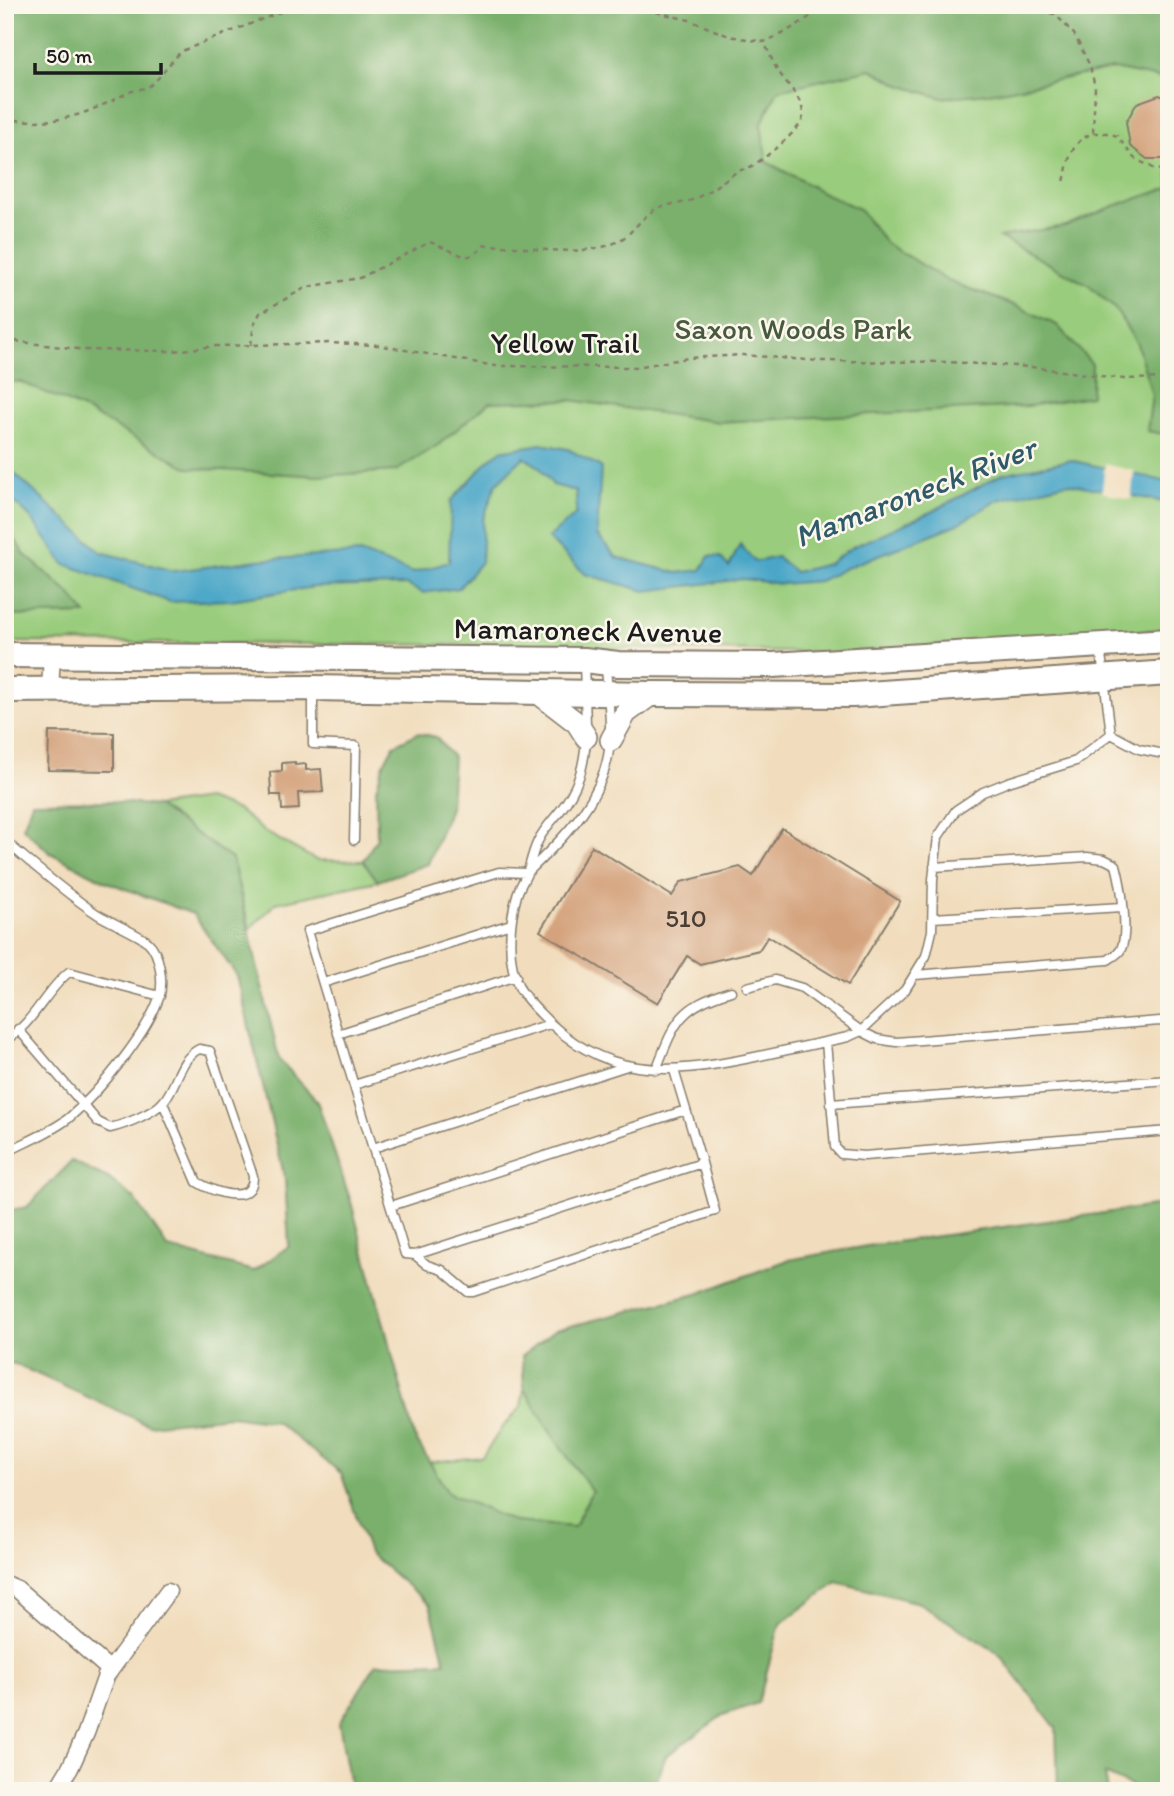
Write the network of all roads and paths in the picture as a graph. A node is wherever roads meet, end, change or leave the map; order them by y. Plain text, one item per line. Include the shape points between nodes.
1 (298, 5) edge
2 (627, 5) edge
3 (830, 5) edge
4 (1001, 5) edge
5 (1163, 5) edge
6 (1169, 8) edge
7 (764, 42) junction
8 (5, 119) edge
9 (1093, 133) junction
10 (1169, 169) edge
11 (1064, 183) dead end
12 (5, 340) edge
13 (251, 345) junction
14 (1169, 379) edge
15 (1169, 641) edge
16 (1100, 645) junction
17 (5, 655) edge
18 (52, 655) junction
19 (595, 661) junction
20 (1169, 673) edge
21 (1102, 677) junction
22 (313, 688) junction
23 (5, 690) edge
24 (50, 690) junction
25 (538, 693) junction
26 (596, 693) junction
27 (652, 694) junction
28 (1111, 734) junction
29 (586, 737) junction
30 (611, 740) junction
31 (1169, 755) edge
32 (354, 840) dead end
33 (5, 841) edge
34 (934, 867) junction
35 (527, 873) junction
36 (1122, 906) junction
37 (933, 918) junction
38 (511, 924) junction
39 (915, 975) junction
40 (516, 976) junction
41 (323, 983) junction
42 (747, 987) dead end
43 (731, 991) dead end
44 (160, 996) junction
45 (1169, 1023) edge
46 (550, 1024) junction
47 (18, 1029) junction
48 (861, 1031) junction
49 (338, 1034) junction
50 (5, 1040) edge
51 (826, 1042) junction
52 (628, 1065) junction
53 (656, 1070) junction
54 (674, 1070) junction
55 (1169, 1080) edge
56 (354, 1085) junction
57 (83, 1103) junction
58 (163, 1103) junction
59 (830, 1104) junction
60 (686, 1110) junction
61 (1169, 1131) edge
62 (373, 1148) junction
63 (5, 1153) edge
64 (702, 1163) junction
65 (391, 1206) junction
66 (415, 1255) junction
67 (5, 1584) edge
68 (168, 1591) dead end
69 (110, 1670) junction
70 (56, 1791) edge

1 - 8 path via 182,51 148,87 83,114 60,121
2 - 7 path
3 - 7 path
4 - 9 path via 1055,14 1074,34 1095,87
5 - 6 path
7 - 13 path via 803,107 803,118 799,127 751,167 716,188 680,205 667,203 630,235 595,249 485,245 466,257 430,242 360,278 307,287 260,313
9 - 10 path via 1117,136 1134,158 1157,170
9 - 11 path via 1068,156
12 - 13 path, Yellow Trail via 86,350 173,351
13 - 14 path, Yellow Trail via 377,345 495,366 636,367 744,355 948,362
15 - 16 main road, Mamaroneck Avenue
16 - 19 main road, Mamaroneck Avenue via 773,665
16 - 21 lane
17 - 18 main road, Mamaroneck Avenue
18 - 19 main road, Mamaroneck Avenue
18 - 24 street
19 - 26 lane
19 - 26 lane
20 - 21 main road, Mamaroneck Avenue
21 - 27 main road, Mamaroneck Avenue via 853,695
21 - 28 lane
22 - 24 main road, Mamaroneck Avenue
22 - 25 main road, Mamaroneck Avenue
22 - 32 lane via 313,744 356,746
23 - 24 main road, Mamaroneck Avenue
25 - 26 main road, Mamaroneck Avenue
25 - 29 main road via 577,723
26 - 27 main road, Mamaroneck Avenue
26 - 29 lane
26 - 30 lane
27 - 30 main road via 626,713
28 - 31 lane via 1139,749
28 - 34 lane via 1076,761 983,792 956,810 938,837
29 - 35 lane via 583,772 538,839
30 - 35 lane via 595,794 566,835
33 - 44 lane via 94,912 148,943 157,958
34 - 36 lane via 1104,859 1116,864
34 - 37 lane
35 - 38 lane
35 - 41 lane via 499,872 307,931
36 - 37 lane
36 - 39 lane via 1124,937 1120,952 1108,960
37 - 39 lane via 926,956
38 - 40 lane
38 - 41 lane
39 - 48 lane via 897,1000
40 - 46 lane via 520,989
40 - 49 lane
41 - 49 lane
42 - 48 lane via 775,980 802,988
43 - 53 lane via 687,1010 672,1029
44 - 47 lane via 69,972
44 - 57 lane via 127,1053
45 - 48 lane via 896,1042
46 - 52 lane via 591,1053
46 - 56 lane
47 - 50 lane
47 - 57 lane
48 - 51 lane
49 - 56 lane
51 - 54 lane
51 - 59 lane
52 - 53 lane
52 - 62 lane
53 - 54 lane
54 - 60 lane
55 - 59 lane
56 - 62 lane
57 - 58 lane via 98,1122 110,1128
57 - 63 lane via 69,1118
58 - 58 lane via 188,1054 210,1051 253,1176 248,1193 239,1196 197,1182
59 - 61 lane via 835,1147 849,1156
60 - 64 lane
60 - 65 lane
62 - 65 lane
64 - 66 lane
64 - 66 lane via 715,1211 472,1292
65 - 66 lane via 405,1254
67 - 69 street via 17,1589
68 - 69 street
69 - 70 street via 86,1733

